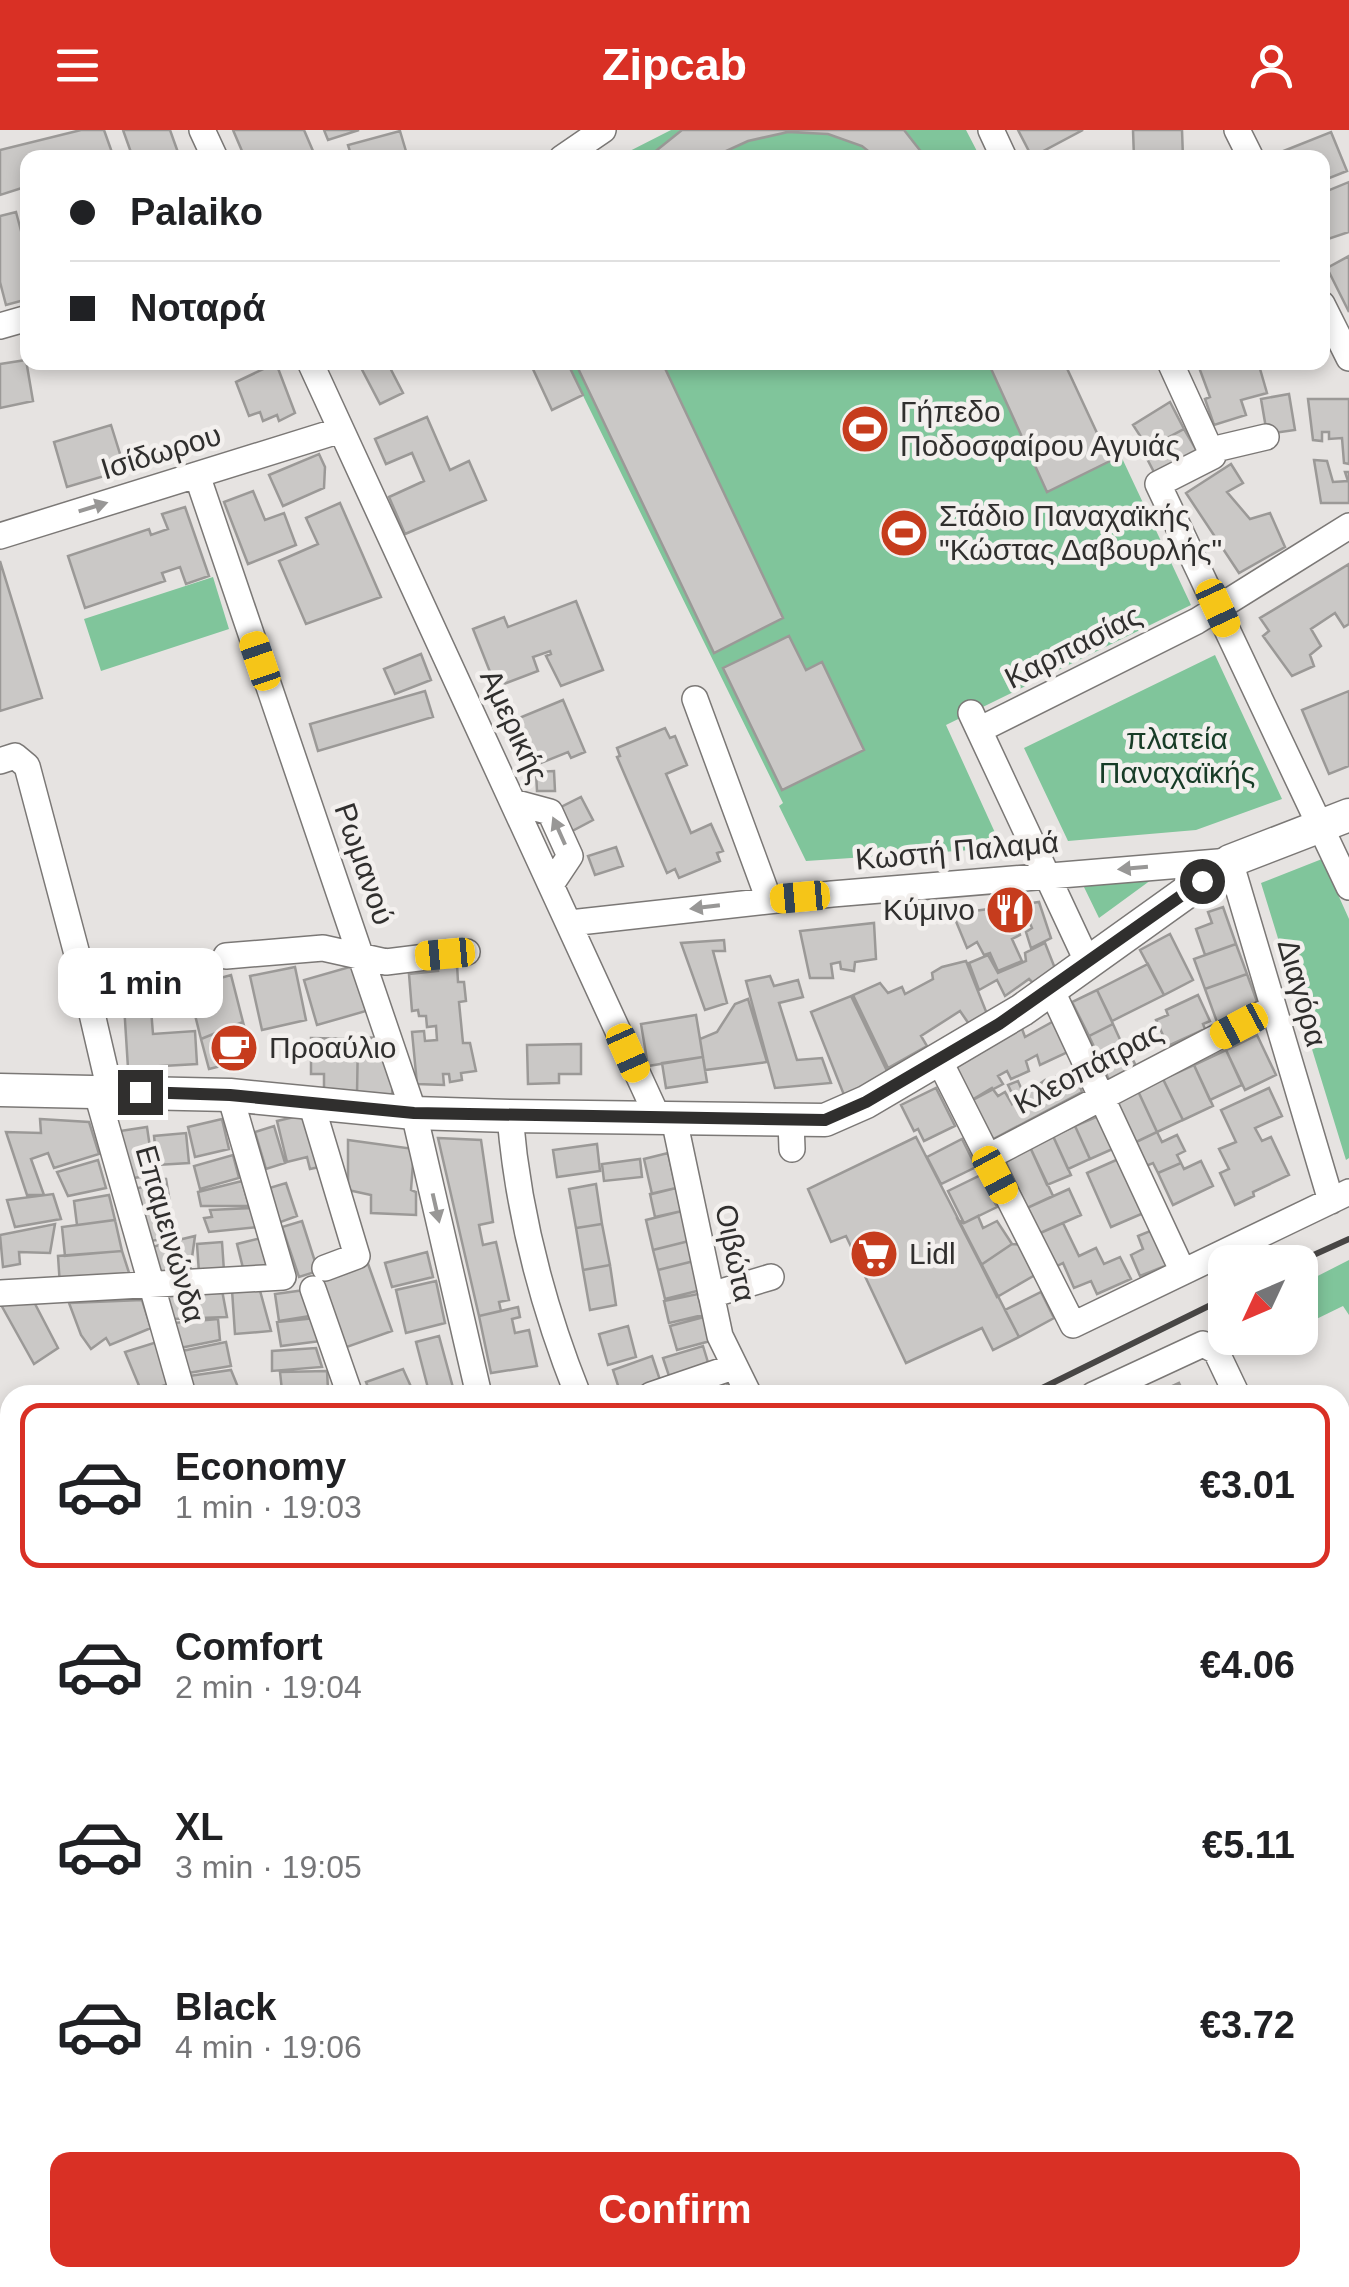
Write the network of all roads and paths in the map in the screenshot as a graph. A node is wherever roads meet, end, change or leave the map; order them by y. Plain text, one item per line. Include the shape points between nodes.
1 (603, 130) edge
2 (574, 150) edge
3 (1330, 320) edge
4 (1349, 358) edge
5 (314, 370) edge
6 (1174, 370) edge
7 (341, 430) junction
8 (1266, 438) dead end
9 (1212, 453) junction
10 (197, 475) junction
11 (1349, 526) edge
12 (0, 536) edge
13 (1218, 608) junction
14 (695, 699) dead end
15 (0, 761) edge
16 (1335, 821) edge
17 (1230, 861) junction
18 (1046, 876) junction
19 (1349, 887) edge
20 (769, 900) junction
21 (570, 923) junction
22 (467, 952) dead end
23 (226, 956) dead end
24 (361, 958) junction
25 (1088, 963) junction
26 (1052, 989) junction
27 (1273, 1008) junction
28 (938, 1060) junction
29 (0, 1090) edge
30 (103, 1090) junction
31 (230, 1095) junction
32 (1102, 1097) junction
33 (311, 1103) junction
34 (414, 1113) junction
35 (510, 1116) junction
36 (666, 1118) junction
37 (986, 1158) junction
38 (1340, 1197) edge
39 (1183, 1272) junction
40 (771, 1277) dead end
41 (150, 1286) junction
42 (0, 1292) edge
43 (711, 1295) junction
44 (733, 1367) junction
45 (180, 1385) edge
46 (347, 1385) edge
47 (477, 1385) edge
48 (574, 1385) edge
49 (680, 1385) edge
50 (743, 1385) edge
51 (1115, 1385) edge
52 (1231, 1385) edge

1 - 2 street
3 - 4 street
5 - 7 street, Αμερικής
6 - 9 street
7 - 10 street, Ισίδωρου
7 - 21 street, Αμερικής
8 - 9 street
9 - 13 street via 1158,484
12 -> 10 street, Ισίδωρου
10 - 24 street, Ρωμανού
11 - 13 street, Καρπασίας
13 - 16 street
13 - 18 street, Καρπασίας via 975,722
14 - 20 street
15 - 30 street, Επαμεινώνδα via 15,756 27,766
16 - 17 main road
16 - 19 street
17 -> 18 street, Κωστή Παλαμά
17 - 25 main road
17 - 27 street, Διαγόρα
18 - 20 street, Κωστή Παλαμά
18 - 25 street
20 -> 21 street, Κωστή Παλαμά
21 - 36 street, Αμερικής
22 - 24 street via 386,962
23 - 24 street via 323,948
24 - 34 street, Ρωμανού
25 - 26 main road
26 - 28 main road
26 - 32 street
27 - 32 street, Κλεοπάτρας
27 - 38 street, Διαγόρα
28 - 36 main road via 792,1135
28 - 37 street
29 - 30 main road
30 - 31 main road
30 - 41 street, Επαμεινώνδα
31 - 33 main road
31 - 41 street via 283,1277
32 - 37 street, Κλεοπάτρας
32 - 39 street
33 - 34 main road
33 - 46 street via 356,1256 319,1278
34 - 35 main road
34 -> 47 street, Ρωμανού
35 - 36 main road
35 - 48 street via 532,1253
36 - 43 street, Οιβώτα
37 - 39 street via 1073,1325
38 - 39 street
40 - 43 street
41 - 42 street
41 - 45 street, Επαμεινώνδα
43 - 44 street, Οιβώτα
44 - 49 street
44 - 50 street, Οιβώτα
51 - 52 street via 1204,1344 1216,1351

